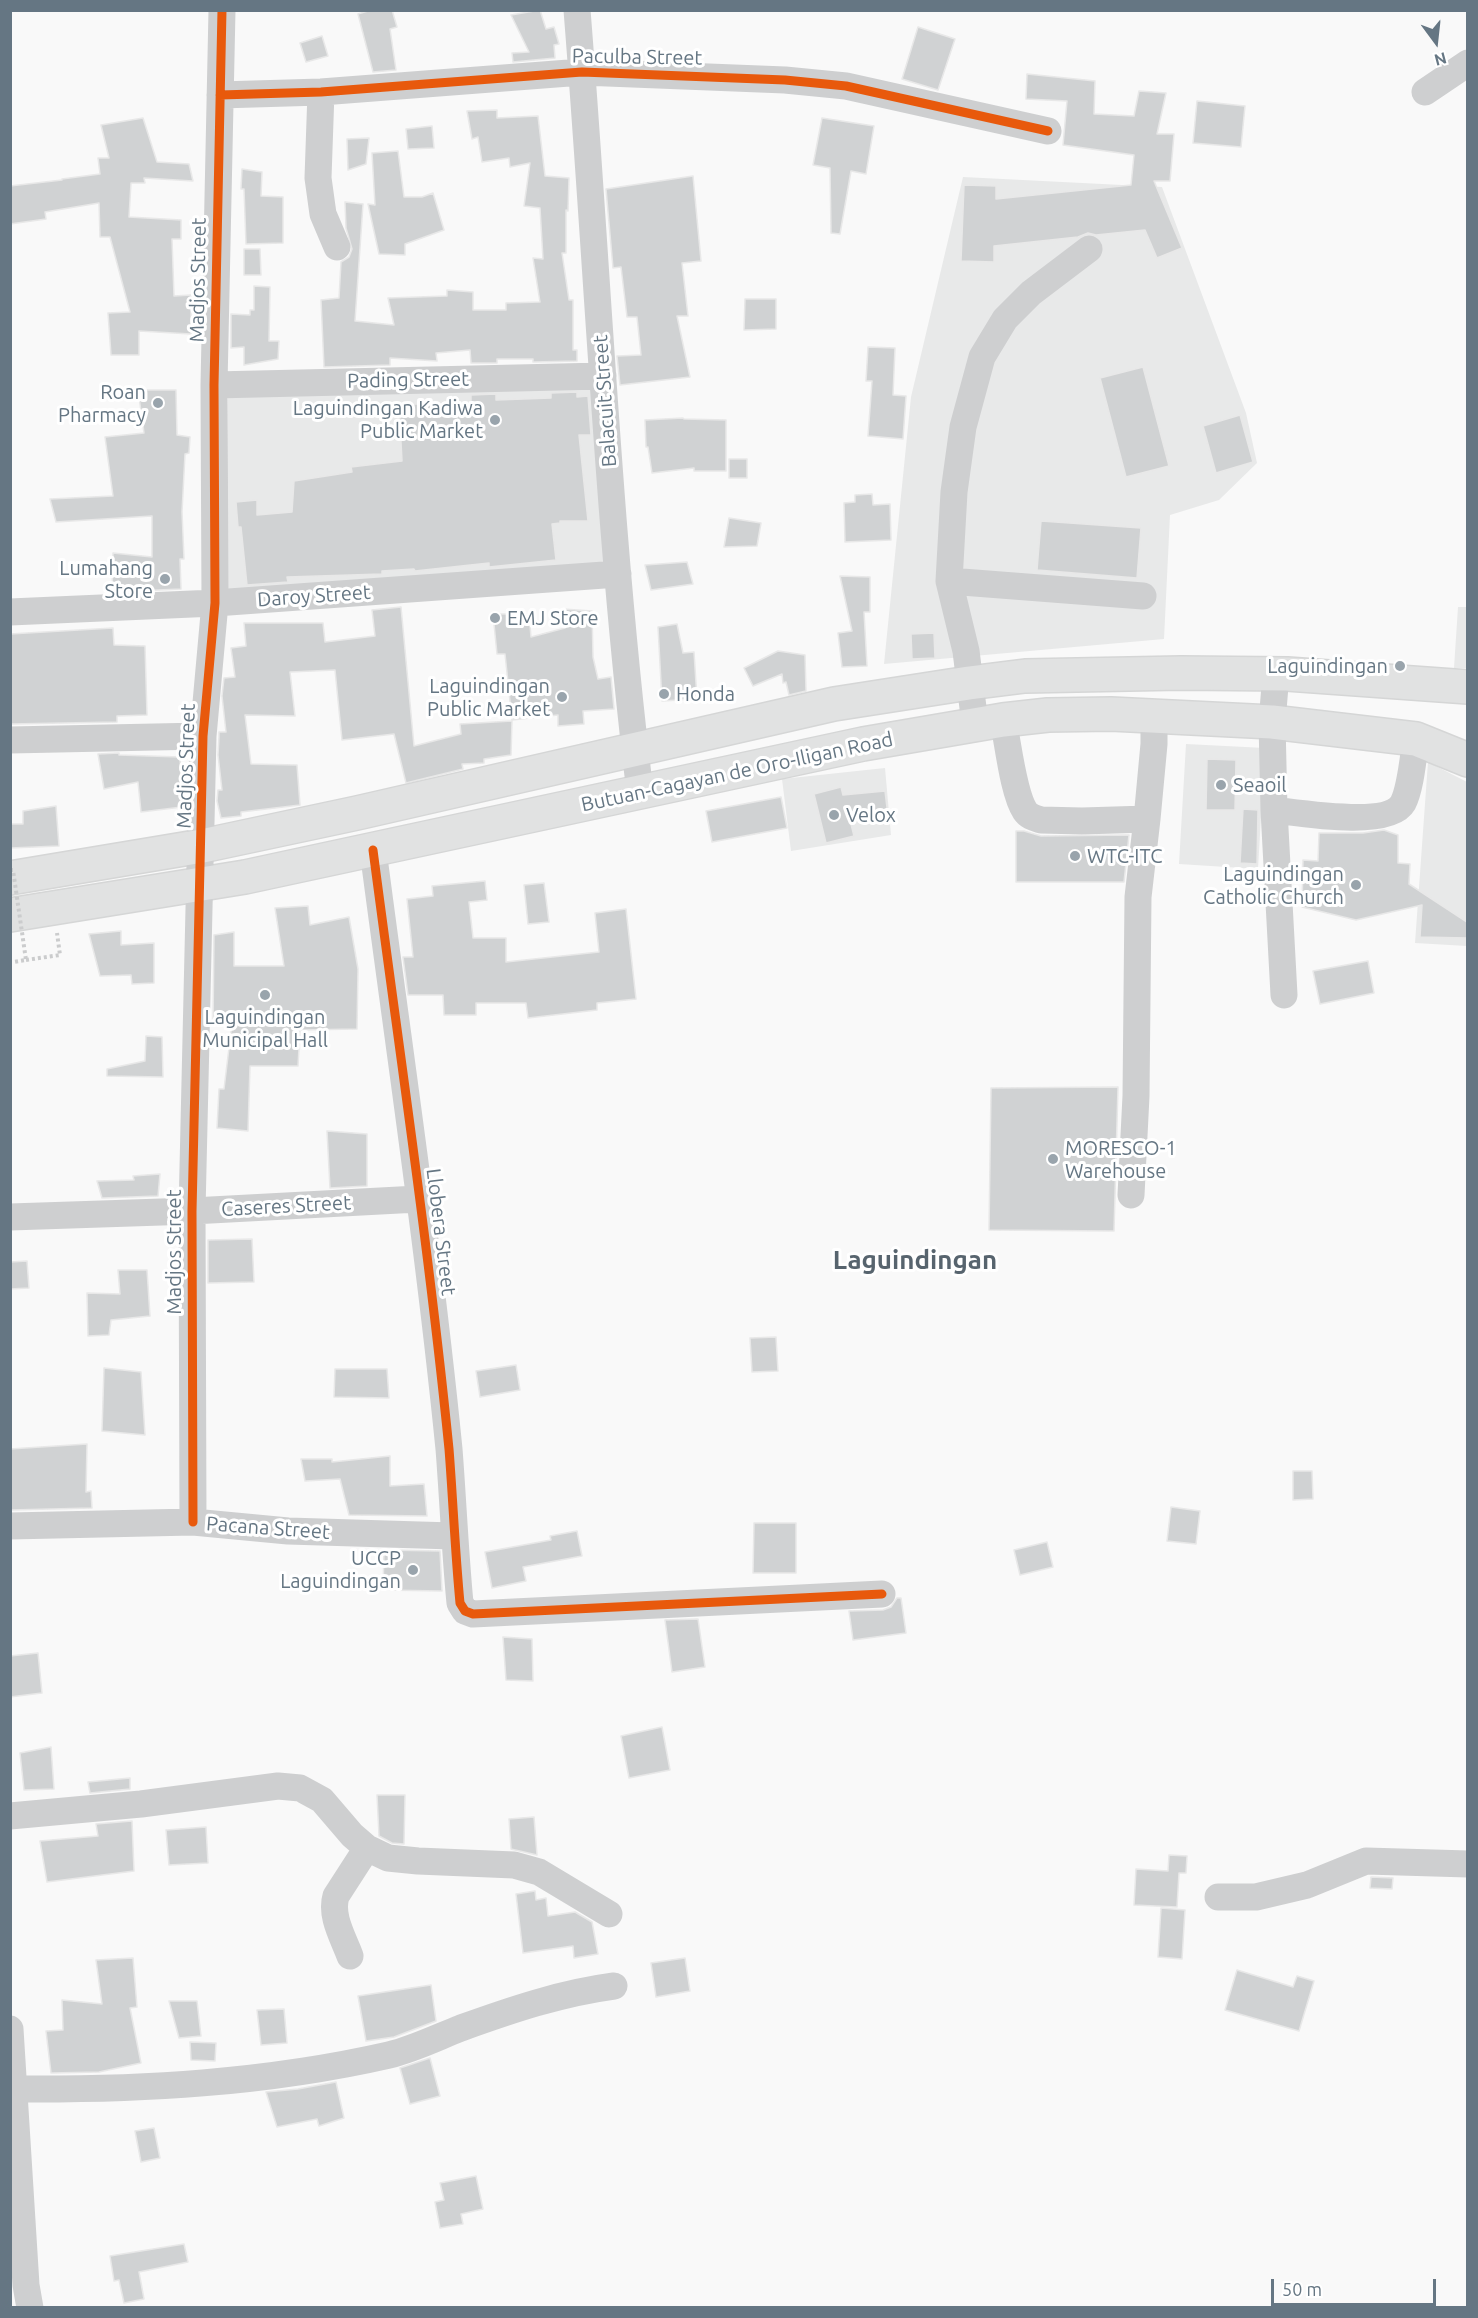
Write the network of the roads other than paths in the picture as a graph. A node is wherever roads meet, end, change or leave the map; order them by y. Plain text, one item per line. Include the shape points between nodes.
1 (222, 10) edge
2 (577, 10) edge
3 (1467, 63) edge
4 (582, 72) junction
5 (321, 92) junction
6 (1425, 92) dead end
7 (220, 95) junction
8 (1048, 131) dead end
9 (337, 247) dead end
10 (1089, 249) dead end
11 (603, 376) junction
12 (214, 385) junction
13 (618, 574) junction
14 (949, 581) junction
15 (1143, 596) dead end
16 (215, 603) junction
17 (10, 612) edge
18 (1276, 674) junction
19 (969, 683) junction
20 (1467, 687) edge
21 (1154, 715) junction
22 (989, 722) junction
23 (1272, 722) junction
24 (203, 736) junction
25 (1416, 739) junction
26 (10, 740) edge
27 (635, 750) junction
28 (1467, 760) edge
29 (640, 792) junction
30 (1274, 810) junction
31 (1147, 819) junction
32 (202, 846) junction
33 (373, 850) junction
34 (10, 878) edge
35 (200, 885) junction
36 (10, 915) edge
37 (1284, 995) dead end
38 (1131, 1195) dead end
39 (418, 1199) junction
40 (192, 1211) junction
41 (10, 1217) edge
42 (193, 1522) junction
43 (10, 1526) edge
44 (453, 1536) junction
45 (882, 1594) dead end
46 (10, 1816) edge
47 (367, 1848) junction
48 (1467, 1864) edge
49 (1218, 1897) dead end
50 (609, 1914) dead end
51 (350, 1956) dead end
52 (614, 1986) dead end
53 (10, 2029) edge
54 (15, 2089) junction
55 (30, 2307) edge

1 - 7 street, Madjos Street
2 - 4 street, Balacuit Street
3 - 6 street
4 - 5 street, Paculba Street
4 - 8 street, Paculba Street via 785,80 846,87
4 - 11 street, Balacuit Street
5 - 7 street, Paculba Street
5 - 9 street via 318,178 323,214
7 - 12 street, Madjos Street
10 - 14 street via 1031,293 1005,319 982,357 963,427 954,492
11 - 12 street, Pading Street
11 - 13 street, Balacuit Street
12 - 16 street, Madjos Street
13 - 16 street, Daroy Street
13 - 27 street, Balacuit Street
14 - 15 street
14 - 19 street via 966,651
16 - 17 street, Daroy Street
16 - 24 street, Madjos Street
18 - 19 highway via 1025,676
18 - 20 highway
18 - 23 street
19 - 22 street
19 - 27 highway via 834,704
21 - 22 highway, Butuan-Cagayan de Oro-Iligan Road via 1048,716
21 - 23 highway, Butuan-Cagayan de Oro-Iligan Road
21 - 31 street
22 - 29 highway, Butuan-Cagayan de Oro-Iligan Road via 862,744
22 - 31 street via 1031,817 1082,821
23 - 25 highway, Butuan-Cagayan de Oro-Iligan Road
23 - 30 street
24 - 26 street
24 - 32 street, Madjos Street
25 - 28 highway, Butuan-Cagayan de Oro-Iligan Road
25 - 30 street via 1406,795 1393,813 1377,817
27 - 29 street, Balacuit Street
27 - 32 highway
29 - 33 highway, Butuan-Cagayan de Oro-Iligan Road
30 - 37 street
31 - 38 street via 1138,897
32 - 34 highway
32 - 35 street, Madjos Street
33 - 35 highway, Butuan-Cagayan de Oro-Iligan Road
33 - 39 street, Llobera Street
35 - 36 highway, Butuan-Cagayan de Oro-Iligan Road
35 - 40 street, Madjos Street
39 - 40 street, Caseres Street
39 - 44 street, Llobera Street via 449,1450
40 - 41 street, Caseres Street
40 - 42 street, Madjos Street
42 - 43 street, Pacana Street
42 - 44 street, Pacana Street via 298,1532
44 - 45 street, Llobera Street via 460,1603 473,1614
46 - 47 street via 278,1786 300,1788 321,1800
47 - 50 street via 388,1858 513,1865 539,1872
47 - 51 street via 334,1905
48 - 49 street via 1366,1861 1307,1885 1256,1897
52 - 54 street via 547,1999 392,2054 320,2069 202,2084 106,2090
53 - 54 street
54 - 55 street

